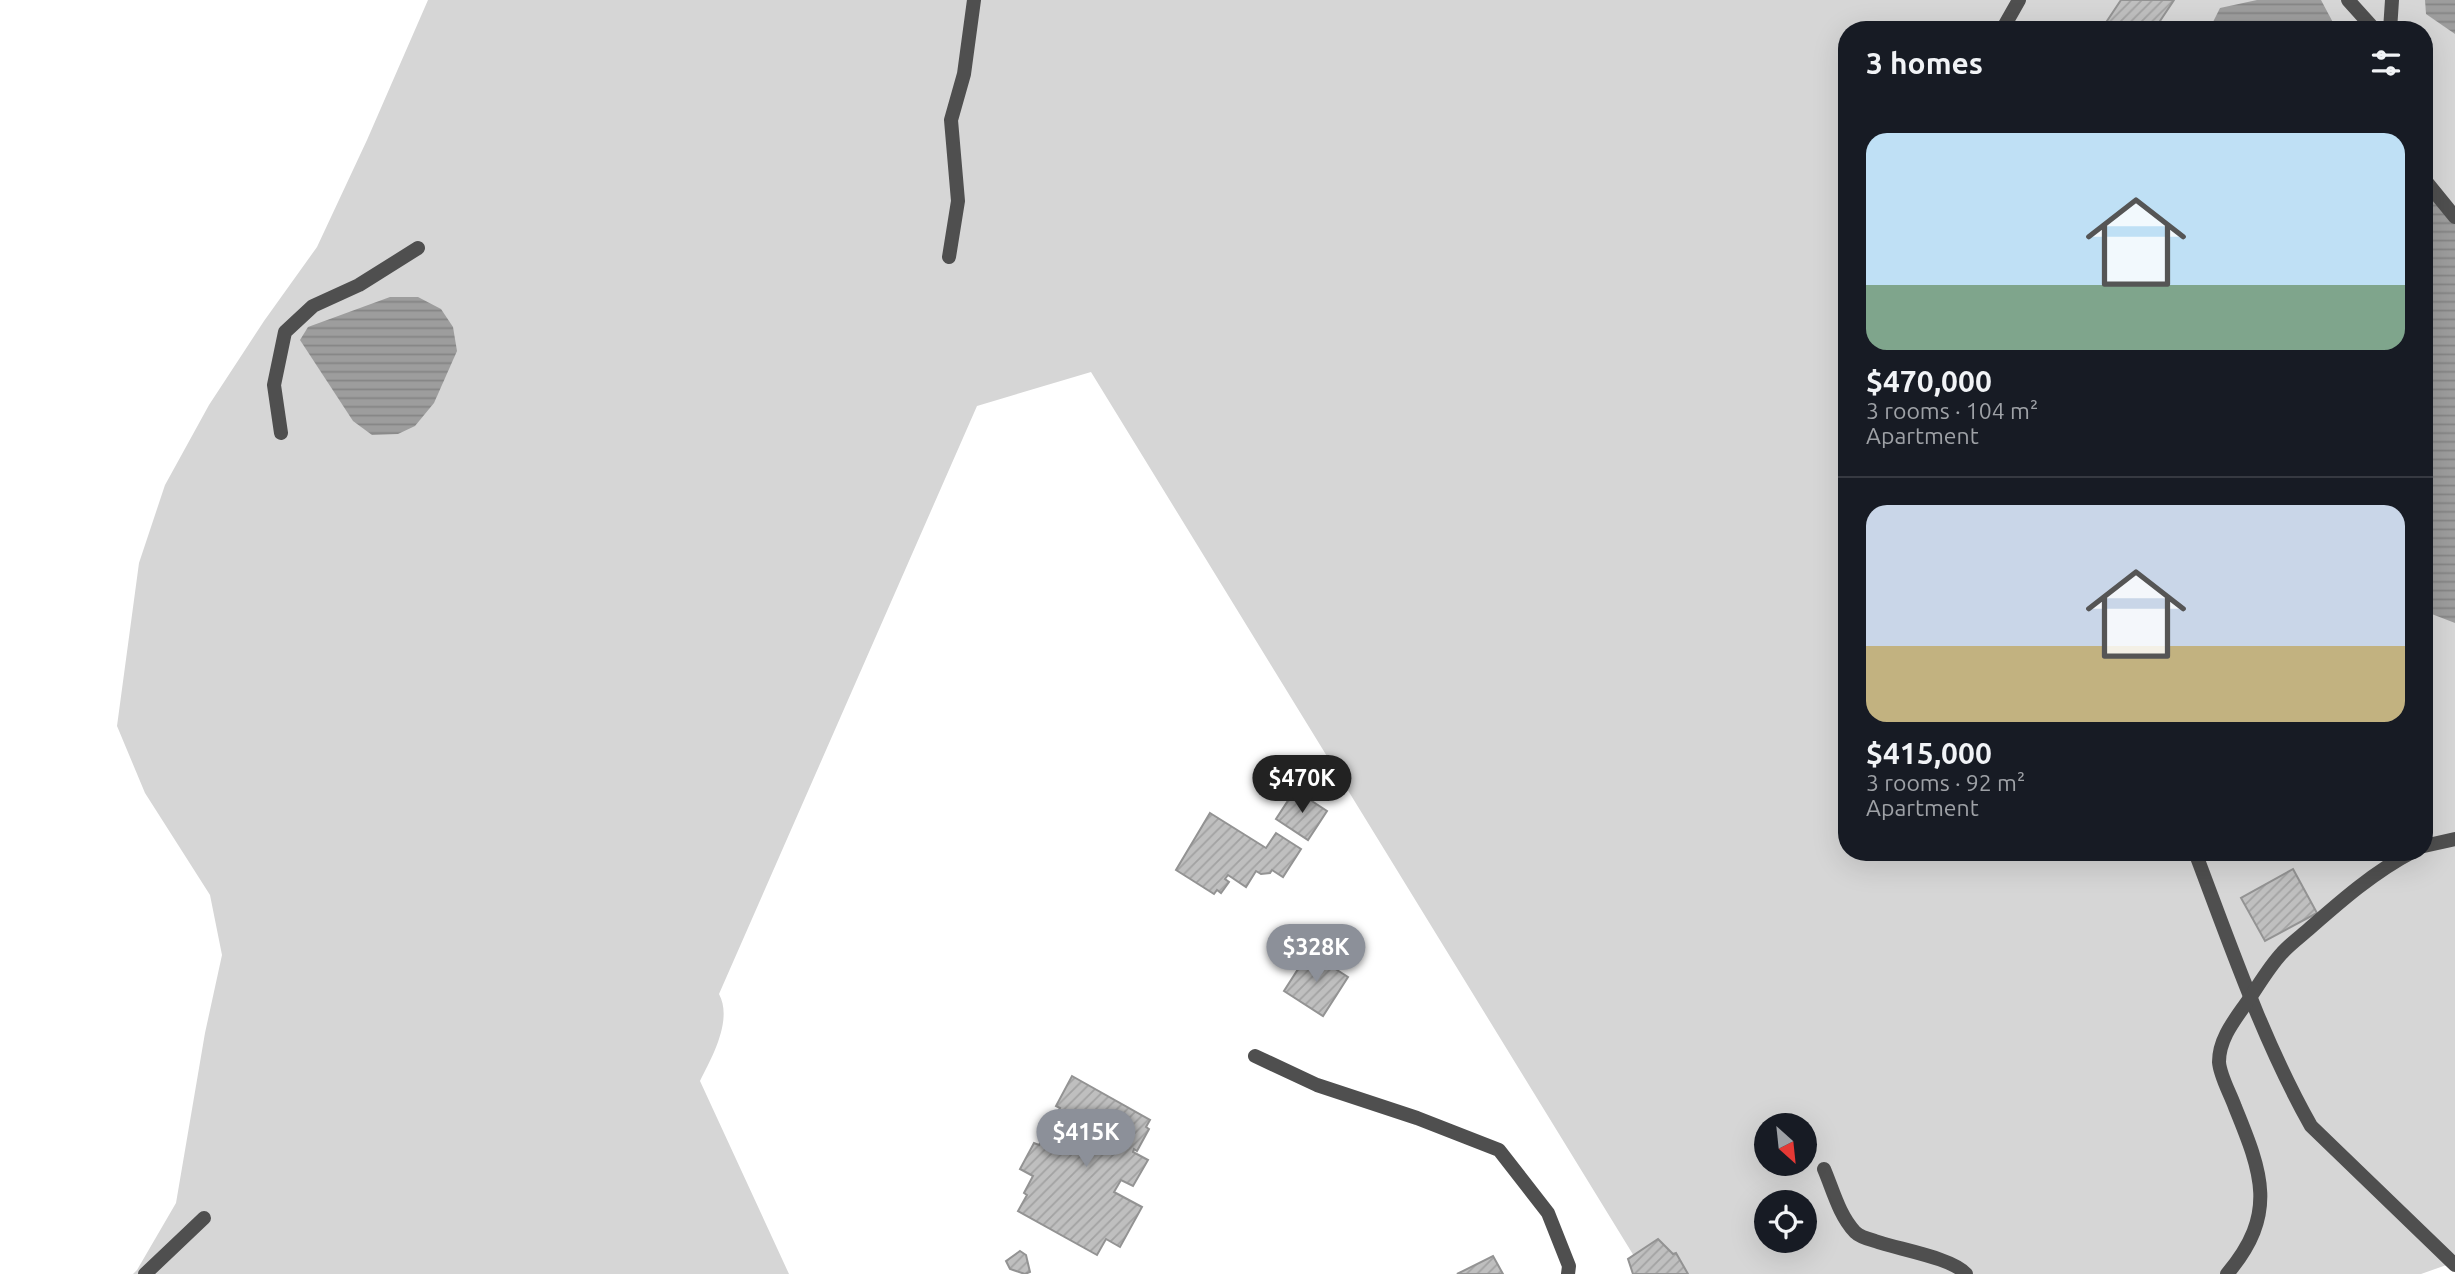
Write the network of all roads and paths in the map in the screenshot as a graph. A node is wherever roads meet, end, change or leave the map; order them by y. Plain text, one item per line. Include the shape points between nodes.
1 (974, 0) edge
2 (2019, 0) edge
3 (2348, 0) edge
4 (2392, 0) edge
5 (2007, 21) edge
6 (2367, 21) edge
7 (2391, 21) edge
8 (2433, 190) edge
9 (2455, 218) edge
10 (418, 248) dead end
11 (949, 257) dead end
12 (281, 433) dead end
13 (2455, 839) edge
14 (2433, 844) edge
15 (2198, 861) edge
16 (2396, 861) edge
17 (2251, 996) junction
18 (1255, 1056) dead end
19 (1824, 1169) dead end
20 (204, 1218) dead end
21 (2455, 1265) edge
22 (145, 1274) edge
23 (1568, 1274) edge
24 (1966, 1274) edge
25 (2227, 1274) edge

1 - 11 lane via 964,74 951,120 958,201
2 - 5 lane
3 - 6 lane
4 - 7 lane
8 - 9 lane
10 - 12 lane via 359,285 313,306 285,332 274,385
13 - 14 lane
15 - 17 lane
16 - 17 lane via 2343,899 2282,953
17 - 21 lane via 2311,1126
17 - 25 lane via 2220,1047 2219,1066 2255,1155 2259,1216 2242,1256
18 - 23 lane via 1317,1086 1499,1150 1548,1213
19 - 24 lane via 1842,1214 1857,1234 1943,1260
20 - 22 lane

